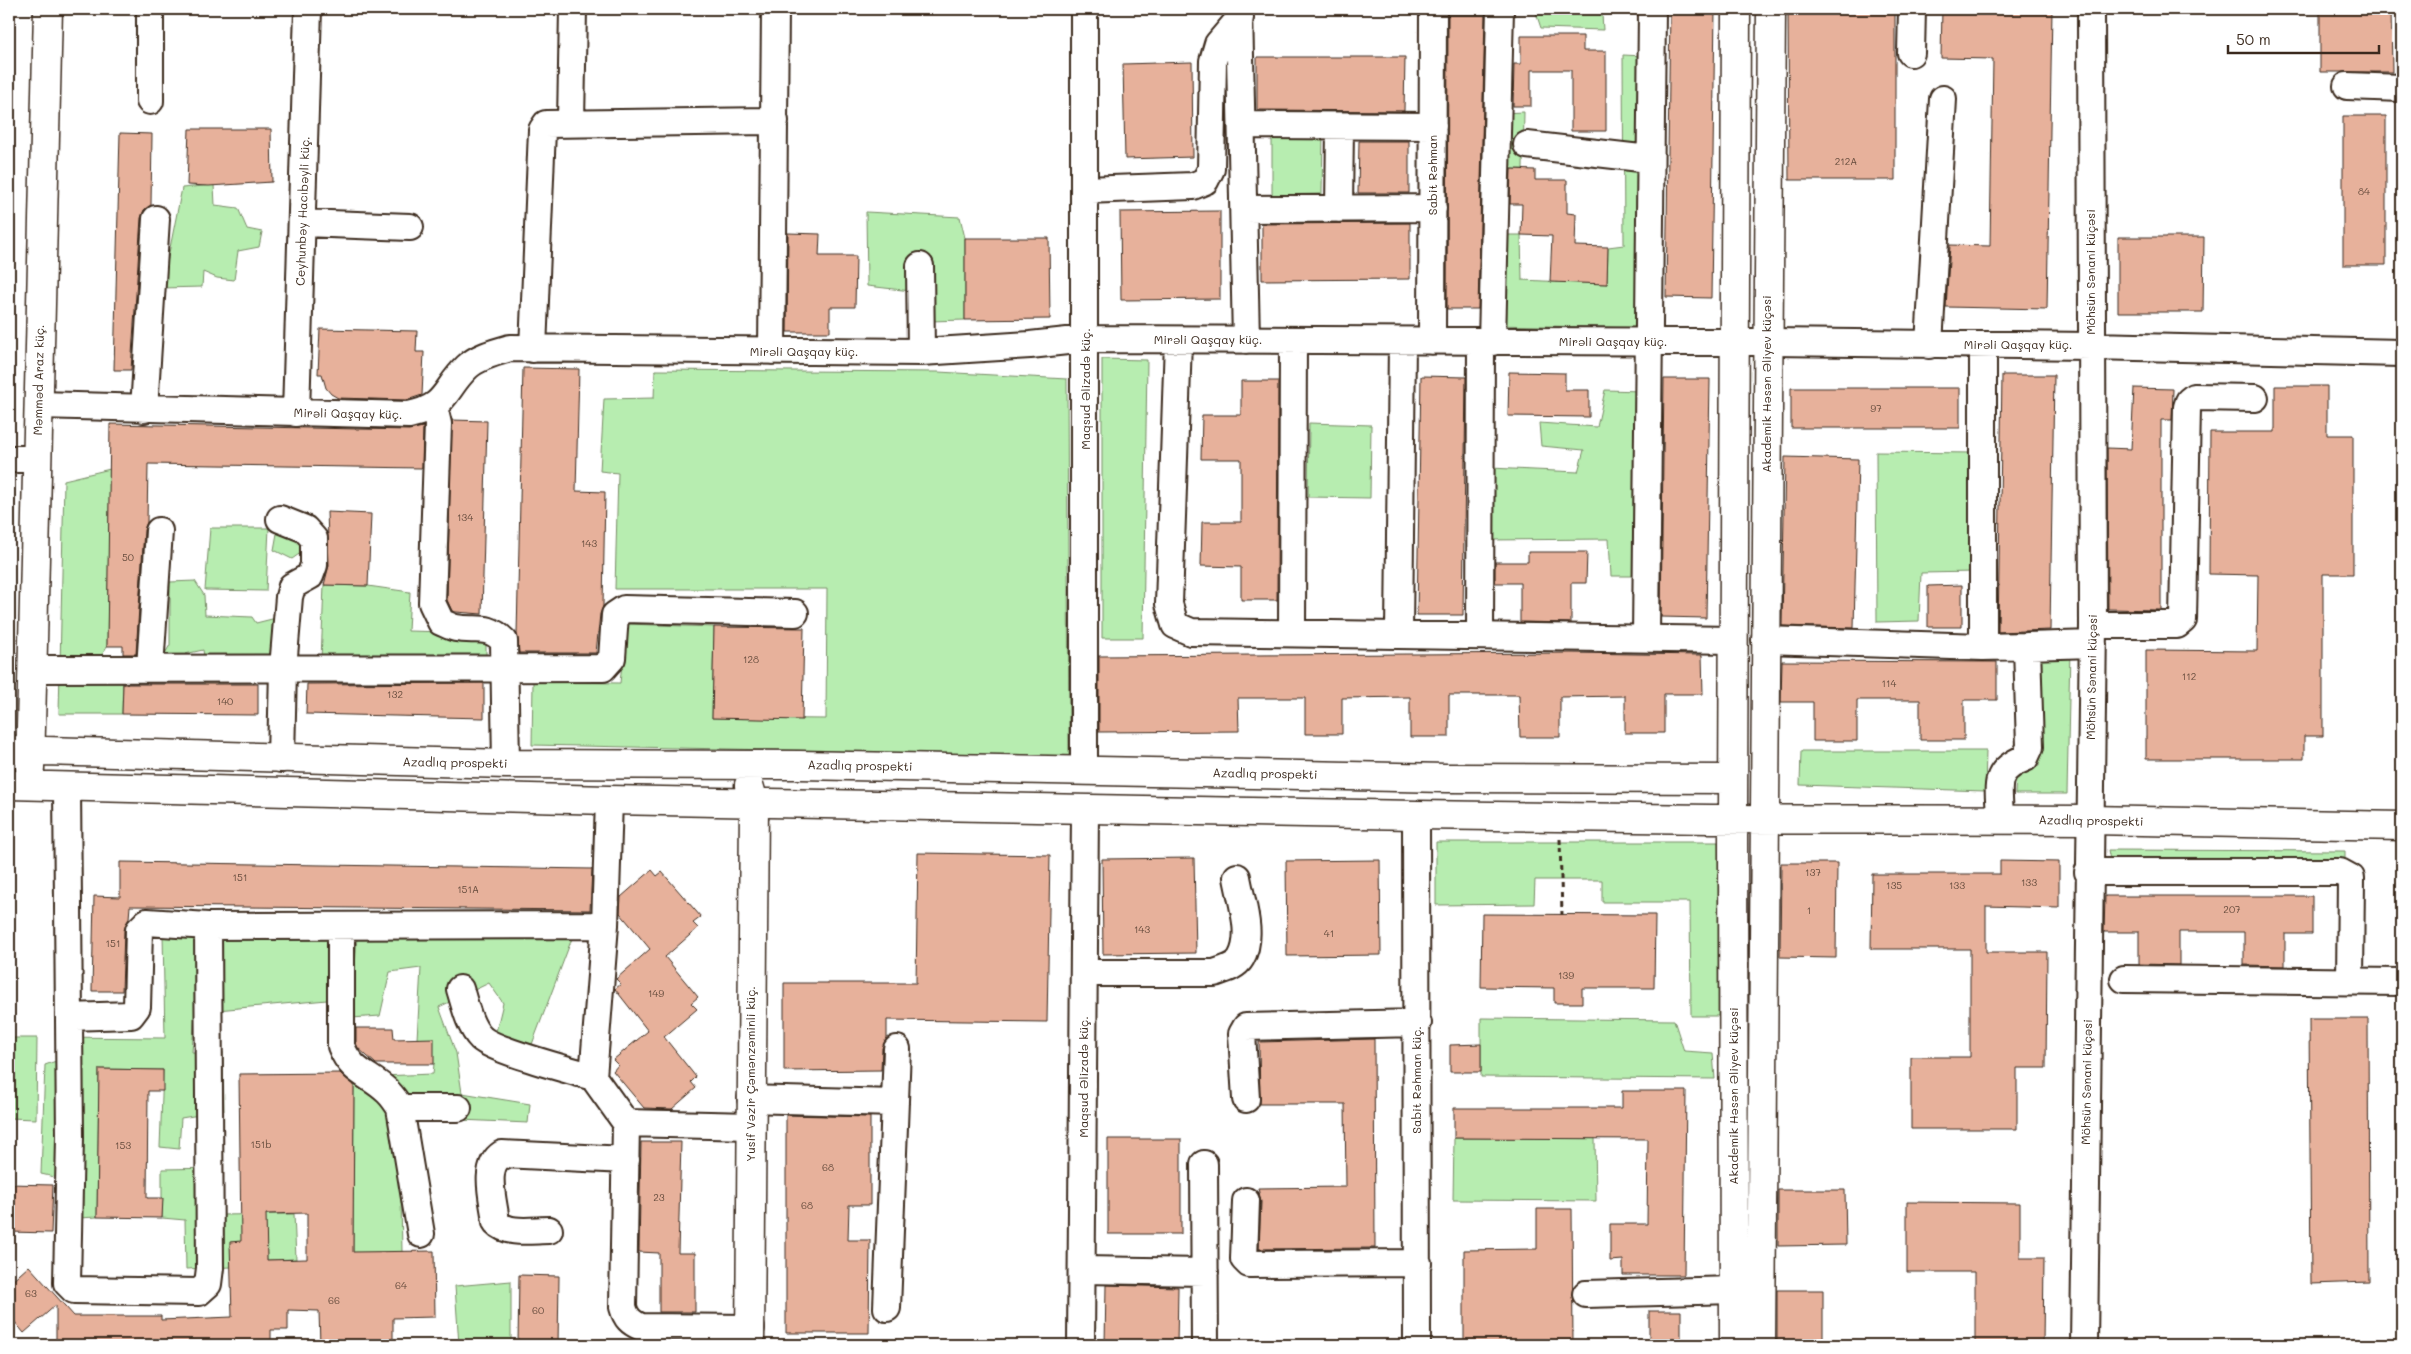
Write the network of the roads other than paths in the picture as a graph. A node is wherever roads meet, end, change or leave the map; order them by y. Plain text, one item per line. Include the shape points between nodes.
1 (48, 9) edge
2 (150, 9) edge
3 (308, 9) edge
4 (573, 9) edge
5 (776, 9) edge
6 (1084, 9) edge
7 (1433, 9) edge
8 (1500, 9) edge
9 (1652, 9) edge
10 (1736, 9) edge
11 (1771, 9) edge
12 (1912, 9) edge
13 (2091, 9) edge
14 (1240, 13) edge
15 (1911, 53) dead end
16 (2347, 86) dead end
17 (2402, 88) edge
18 (1943, 99) dead end
19 (150, 101) dead end
20 (775, 121) junction
21 (570, 122) junction
22 (1243, 125) junction
23 (1340, 126) junction
24 (1433, 126) junction
25 (1527, 145) dead end
26 (1649, 159) junction
27 (1085, 190) junction
28 (1432, 208) junction
29 (1244, 209) junction
30 (1340, 209) junction
31 (156, 219) dead end
32 (303, 223) junction
33 (410, 226) dead end
34 (920, 266) dead end
35 (1086, 339) junction
36 (1246, 340) junction
37 (1293, 340) junction
38 (1178, 341) junction
39 (1402, 341) junction
40 (1432, 341) junction
41 (1486, 341) junction
42 (1650, 342) junction
43 (1735, 342) junction
44 (1767, 342) junction
45 (1929, 345) junction
46 (1983, 345) junction
47 (2091, 346) junction
48 (533, 349) junction
49 (772, 352) junction
50 (921, 352) junction
51 (2402, 352) edge
52 (2255, 398) dead end
53 (39, 405) junction
54 (434, 407) junction
55 (144, 409) junction
56 (296, 413) junction
57 (9, 459) edge
58 (37, 460) junction
59 (280, 519) dead end
60 (158, 531) dead end
61 (795, 613) dead end
62 (1292, 632) junction
63 (1399, 634) junction
64 (2093, 634) junction
65 (1480, 636) junction
66 (1646, 638) junction
67 (1734, 640) junction
68 (1765, 640) junction
69 (2027, 646) junction
70 (1983, 648) junction
71 (506, 667) junction
72 (150, 668) junction
73 (283, 668) junction
74 (33, 669) junction
75 (20, 750) edge
76 (281, 759) junction
77 (331, 760) junction
78 (506, 764) junction
79 (732, 765) junction
80 (1084, 770) junction
81 (1726, 772) junction
82 (19, 785) edge
83 (67, 787) junction
84 (330, 792) junction
85 (609, 800) junction
86 (754, 802) junction
87 (1085, 809) junction
88 (1416, 815) junction
89 (1722, 819) junction
90 (1772, 819) junction
91 (2000, 820) junction
92 (2090, 820) junction
93 (2402, 826) edge
94 (2088, 872) junction
95 (1237, 877) dead end
96 (605, 925) junction
97 (208, 926) junction
98 (341, 926) junction
99 (1084, 973) junction
100 (2124, 979) dead end
101 (2350, 980) junction
102 (2402, 982) edge
103 (460, 989) dead end
104 (69, 1017) junction
105 (1418, 1024) junction
106 (897, 1049) dead end
107 (593, 1077) junction
108 (751, 1099) junction
109 (1246, 1100) dead end
110 (895, 1103) junction
111 (400, 1108) junction
112 (458, 1108) dead end
113 (626, 1122) junction
114 (751, 1126) junction
115 (626, 1160) junction
116 (1204, 1164) dead end
117 (1246, 1201) dead end
118 (549, 1230) dead end
119 (421, 1234) dead end
120 (1418, 1263) junction
121 (1083, 1270) junction
122 (1205, 1272) junction
123 (1734, 1290) junction
124 (1586, 1294) dead end
125 (888, 1308) dead end
126 (750, 1336) edge
127 (1082, 1345) edge
128 (1205, 1345) edge
129 (1417, 1345) edge
130 (1734, 1345) edge
131 (1761, 1345) edge
132 (2084, 1345) edge

1 - 53 main road, Məmməd Araz küç.
2 - 19 street
3 - 32 street, Ceyhunbəy Hacıbəyli küç.
4 - 21 street
5 - 20 street
6 - 27 street, Maqsud Əlizadə küç.
7 - 24 street, Sabit Rəhman
8 - 41 street
9 - 26 street
10 - 43 main road
11 - 44 main road, Akademik Həsən Əliyev küçəsi
12 - 15 street
13 - 47 street, Möhsün Sənani küçəsi
14 - 22 street
14 - 27 street via 1218,44 1213,61 1211,169 1205,181 1193,186
16 - 17 street
18 - 45 street
20 - 21 street
20 - 49 street
21 - 48 street via 546,124 542,130
22 - 23 street
22 - 29 street
23 - 24 street
23 - 30 street
24 - 28 street, Sabit Rəhman
25 - 26 street
26 - 42 street
27 - 35 street, Maqsud Əlizadə küç.
28 - 30 street
28 - 40 street, Sabit Rəhman
29 - 30 street
29 - 36 street
31 - 55 street
32 - 33 street
32 - 56 street, Ceyhunbəy Hacıbəyli küç.
34 - 50 street
35 - 38 street, Mirəli Qaşqay küç.
35 - 50 street, Mirəli Qaşqay küç.
35 - 80 street, Maqsud Əlizadə küç.
36 - 37 street, Mirəli Qaşqay küç.
36 - 38 street, Mirəli Qaşqay küç.
37 - 39 street, Mirəli Qaşqay küç.
37 - 62 street
38 - 62 street via 1169,604 1175,625 1191,632
39 - 40 street, Mirəli Qaşqay küç.
39 - 63 street
40 - 41 street, Mirəli Qaşqay küç.
41 - 42 street, Mirəli Qaşqay küç.
41 - 65 street
42 - 43 street, Mirəli Qaşqay küç.
42 - 66 street
43 - 44 street, Mirəli Qaşqay küç.
43 - 67 main road
44 - 45 street, Mirəli Qaşqay küç.
44 - 68 main road, Akademik Həsən Əliyev küçəsi
45 - 46 street, Mirəli Qaşqay küç.
46 - 47 street, Mirəli Qaşqay küç.
46 - 70 street
47 - 51 street, Mirəli Qaşqay küç.
47 - 64 street, Möhsün Sənani küçəsi
48 - 49 street, Mirəli Qaşqay küç.
48 - 54 street, Mirəli Qaşqay küç. via 510,348 468,366
49 - 50 street, Mirəli Qaşqay küç.
52 - 64 street via 2194,397 2187,407 2183,620 2177,625
53 - 55 street, Mirəli Qaşqay küç.
53 - 58 main road, Məmməd Araz küç.
54 - 56 street, Mirəli Qaşqay küç. via 409,415
54 - 71 street via 438,424 432,603 441,622 456,628 486,629 496,633 504,641
55 - 56 street, Mirəli Qaşqay küç.
57 - 58 street
58 - 74 main road, Məmməd Araz küç.
59 - 73 street via 304,529 314,539 314,565 310,576 292,586 289,597
60 - 72 street
61 - 71 street via 624,609 615,615 612,658 603,668
62 - 63 street
63 - 65 street
64 - 69 street
64 - 92 street, Möhsün Sənani küçəsi
65 - 66 street
66 - 67 street
67 - 81 main road
68 - 70 street
68 - 90 main road, Akademik Həsən Əliyev küçəsi via 1765,759
69 - 70 street
69 - 91 street via 2030,747 2025,758 2009,764 2000,777
71 - 73 street
71 - 78 street
72 - 73 street
72 - 74 street
73 - 76 street
74 - 75 main road, Məmməd Araz küç.
75 - 76 main road, Azadlıq prospekti
75 - 82 main road, Məmməd Araz küç.
76 - 77 main road, Azadlıq prospekti
77 - 78 main road, Azadlıq prospekti
77 - 84 main road via 321,776 322,785
78 - 79 main road, Azadlıq prospekti
79 - 80 main road, Azadlıq prospekti
79 - 86 main road via 747,781
80 - 81 main road, Azadlıq prospekti via 1436,778
81 - 89 main road, Akademik Həsən Əliyev küçəsi
82 - 83 main road
83 - 84 main road
83 - 104 street
84 - 85 main road
85 - 86 main road
85 - 96 street
86 - 87 main road
86 - 108 main road, Yusif Vəzir Çəmənzəminli küç.
87 - 88 main road
87 - 99 street, Maqsud Əlizadə küç.
88 - 89 main road
88 - 105 street, Sabit Rəhman küç.
89 - 90 main road, Azadlıq prospekti
89 - 123 main road, Akademik Həsən Əliyev küçəsi via 1733,846
90 - 91 main road, Azadlıq prospekti
90 - 131 main road, Akademik Həsən Əliyev küçəsi via 1763,847
91 - 92 main road, Azadlıq prospekti
92 - 93 main road, Azadlıq prospekti
92 - 94 street, Möhsün Sənani küçəsi
94 - 101 street via 2346,874 2351,878
94 - 132 street, Möhsün Sənani küçəsi
95 - 99 street via 1247,937 1241,959 1232,966 1214,973
96 - 98 street
96 - 107 street
97 - 98 street
97 - 104 street via 147,922 139,930 138,1007 132,1015
97 - 104 street via 210,1268 208,1284 199,1292 86,1292 74,1290 67,1283
98 - 111 street via 341,1046 355,1070 388,1092
99 - 121 street, Maqsud Əlizadə küç.
100 - 101 street
101 - 102 street
103 - 107 street via 473,1027 482,1038 497,1047
105 - 109 street via 1246,1027 1242,1034
105 - 120 street, Sabit Rəhman küç.
106 - 110 street
107 - 113 street
108 - 110 street
108 - 114 main road, Yusif Vəzir Çəmənzəminli küç.
110 - 125 street
111 - 112 street
111 - 119 street
113 - 114 street
113 - 115 street
114 - 126 main road, Yusif Vəzir Çəmənzəminli küç.
115 - 118 street via 502,1154 494,1159 490,1168 496,1222 502,1228 514,1230
115 - 126 street via 623,1307 626,1316 641,1327
116 - 122 street
117 - 120 street via 1244,1259 1249,1264
120 - 129 street, Sabit Rəhman küç.
121 - 122 street
121 - 127 street, Maqsud Əlizadə küç.
122 - 128 street
123 - 124 street
123 - 130 main road, Akademik Həsən Əliyev küçəsi

